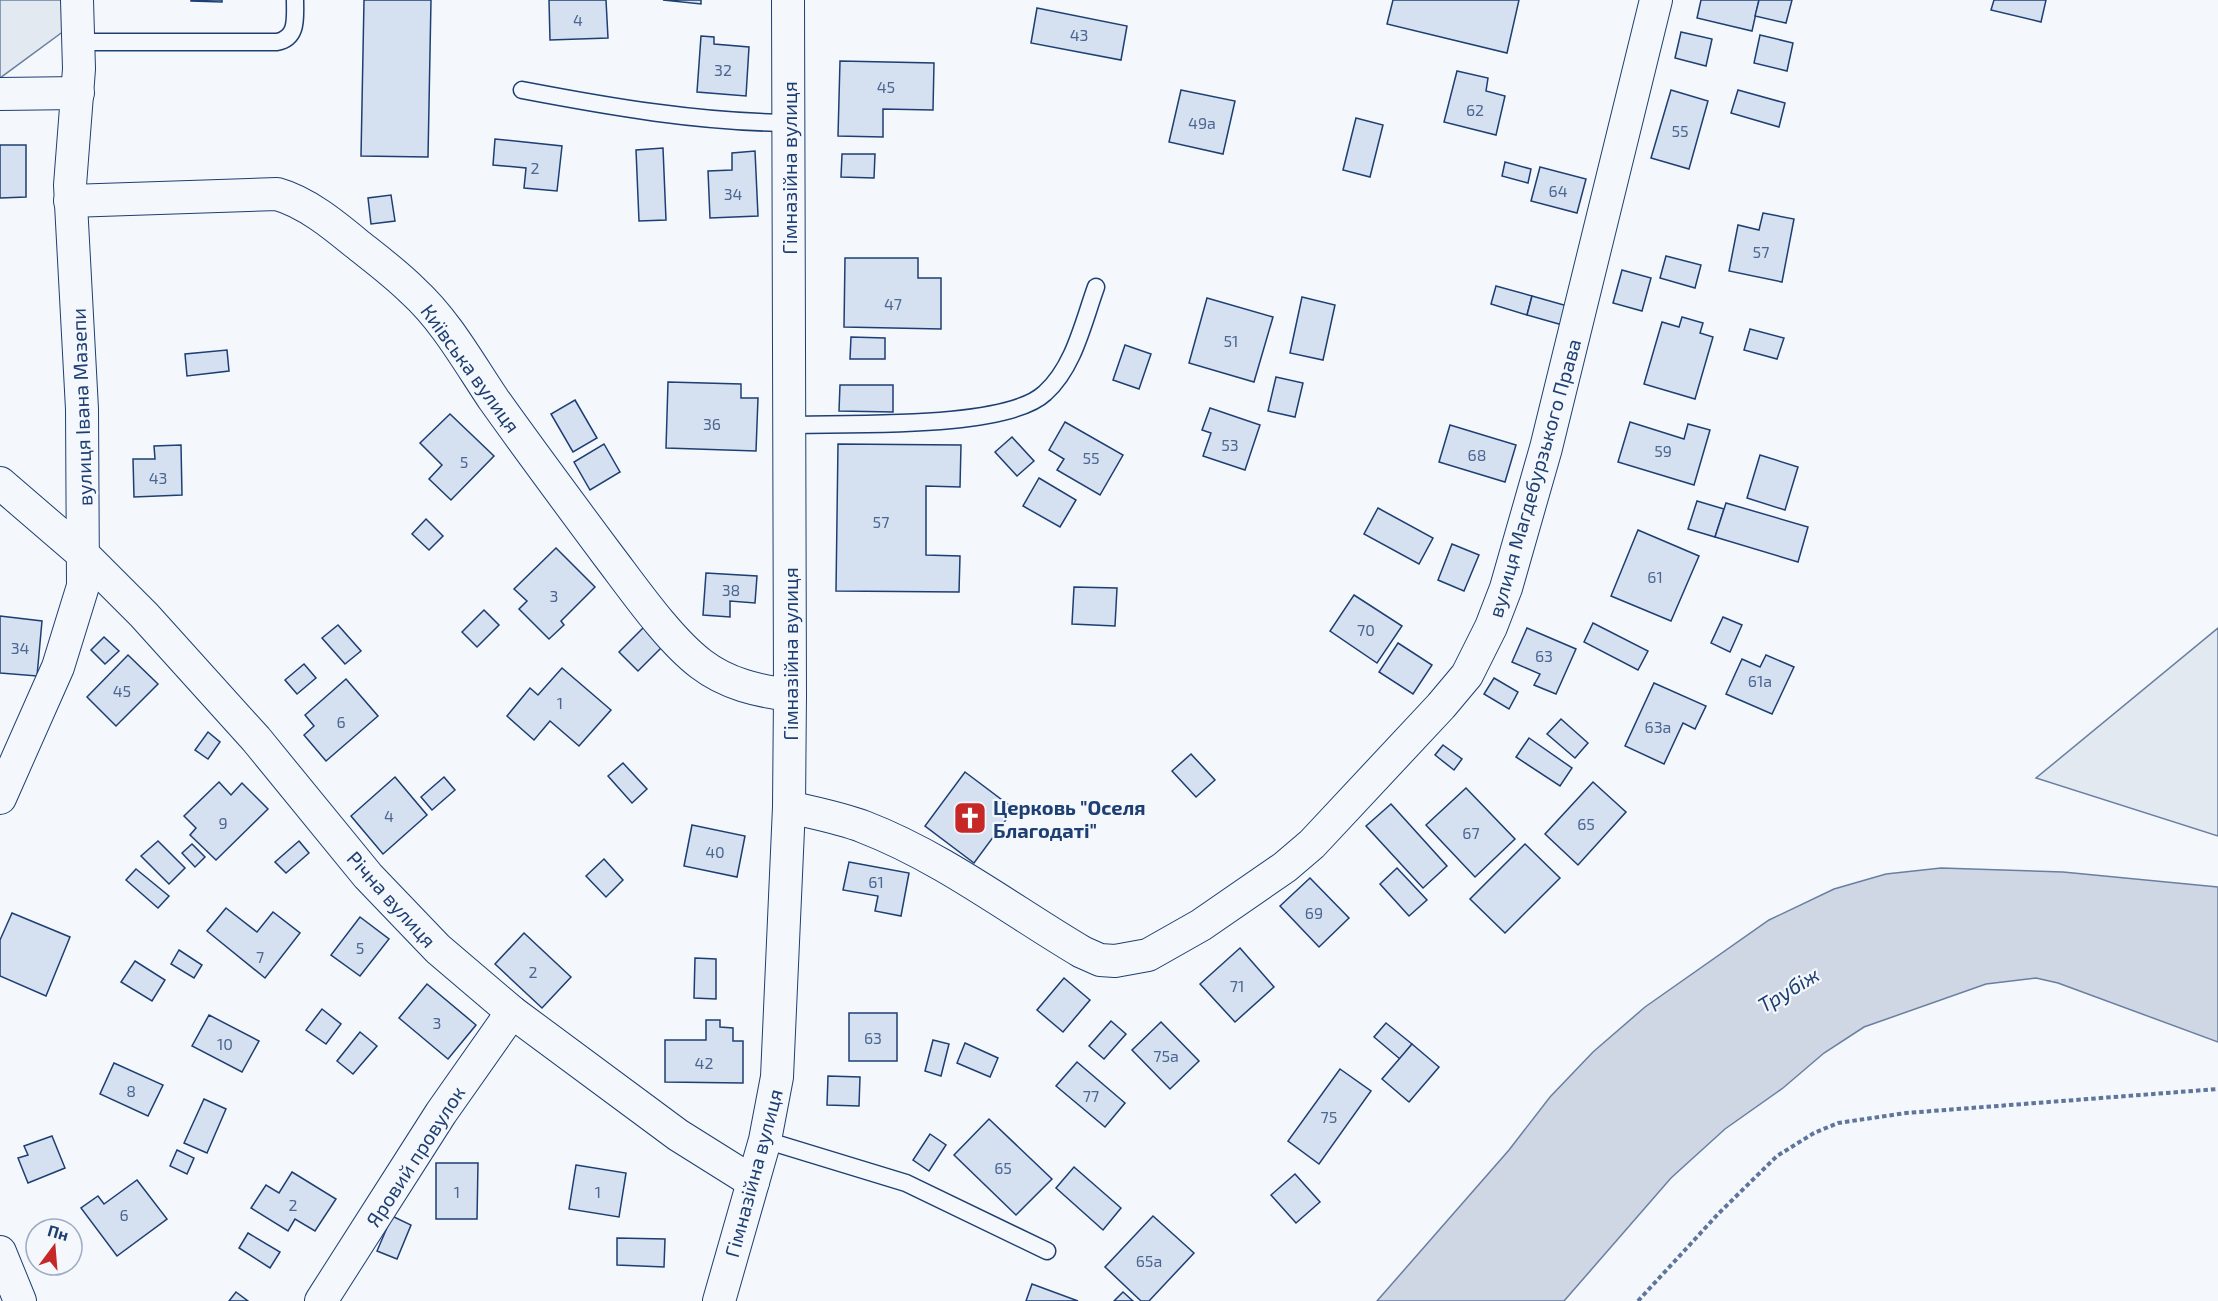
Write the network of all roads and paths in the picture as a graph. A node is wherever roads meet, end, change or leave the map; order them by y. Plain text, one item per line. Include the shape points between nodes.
1 (77, 0) edge
2 (295, 0) edge
3 (788, 0) edge
4 (1656, 0) edge
5 (80, 42) junction
6 (522, 90) dead end
7 (78, 93) junction
8 (0, 94) edge
9 (789, 123) junction
10 (70, 201) junction
11 (1096, 287) dead end
12 (790, 425) junction
13 (0, 483) edge
14 (85, 556) junction
15 (790, 694) junction
16 (0, 798) edge
17 (789, 807) junction
18 (512, 1012) junction
19 (2218, 1089) edge
20 (765, 1140) junction
21 (753, 1182) junction
22 (1047, 1251) dead end
23 (0, 1252) edge
24 (20, 1301) edge
25 (321, 1301) edge
26 (719, 1301) edge
27 (1638, 1301) edge

1 - 5 street, вулиця Івана Мазепи
2 - 5 lane via 293,31 277,42
3 - 9 street, Гімназійна вулиця
4 - 17 street, вулиця Магдебурзького Права via 1546,448 1491,627 1467,675 1312,844 1201,925 1148,955 1100,960 886,836
5 - 7 street, вулиця Івана Мазепи
6 - 9 lane via 683,117
7 - 8 street
7 - 10 street, вулиця Івана Мазепи
9 - 12 street, Гімназійна вулиця
10 - 14 street, вулиця Івана Мазепи via 81,362
10 - 15 street, Київська вулиця via 277,194 304,206 406,284 440,321 531,453 631,585 683,646 701,664 740,685
11 - 12 lane via 1071,357 1053,385 1031,403 969,418
12 - 15 street, Гімназійна вулиця
13 - 14 street
14 - 16 street, вулиця Івана Мазепи via 83,586 67,642 34,727
14 - 18 street, Річна вулиця via 234,715 405,917
15 - 17 street, Гімназійна вулиця
17 - 20 street, Гімназійна вулиця via 777,1077
18 - 21 street, Річна вулиця via 678,1135
18 - 25 street, Яровий провулок via 441,1113
19 - 27 path via 1906,1113 1838,1123 1777,1156
20 - 21 street, Гімназійна вулиця
20 - 22 lane via 906,1183
21 - 26 street, Гімназійна вулиця
23 - 24 street

